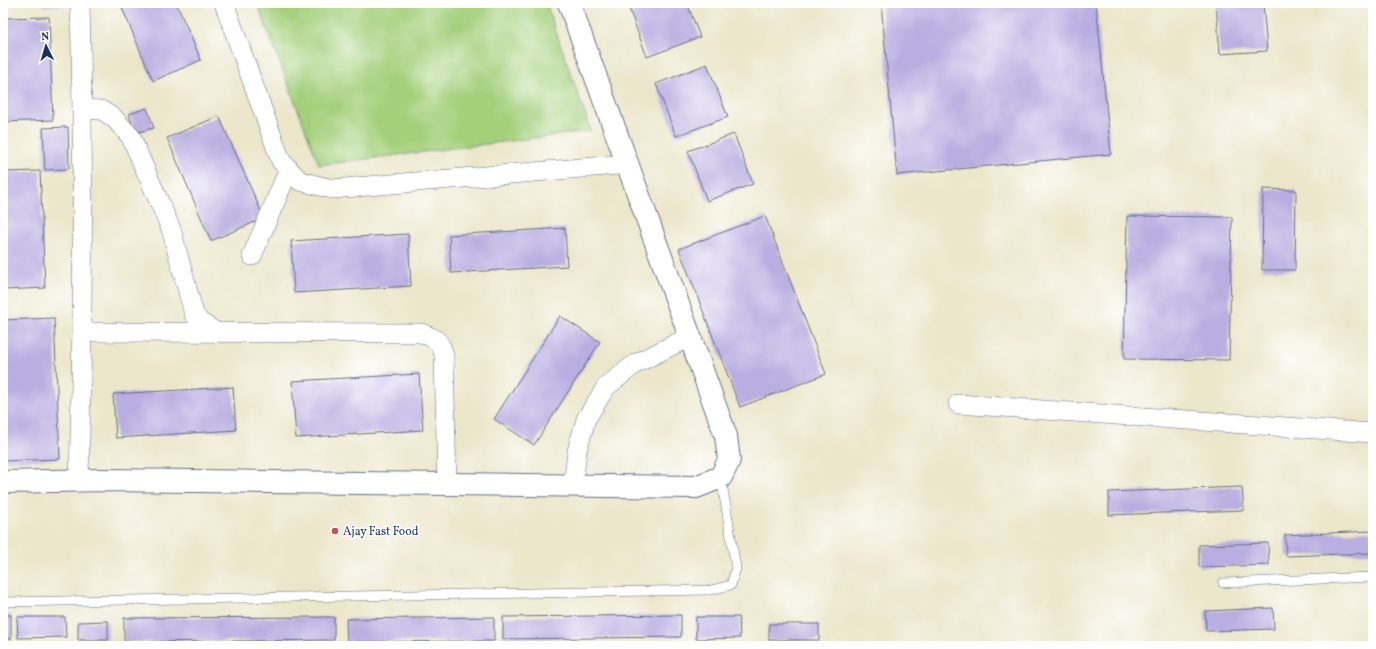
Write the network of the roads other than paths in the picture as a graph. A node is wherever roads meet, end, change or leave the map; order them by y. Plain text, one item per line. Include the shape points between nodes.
1 (80, 3) edge
2 (224, 3) edge
3 (569, 3) edge
4 (82, 108) junction
5 (629, 164) junction
6 (289, 169) junction
7 (252, 256) dead end
8 (82, 332) junction
9 (216, 332) junction
10 (691, 336) junction
11 (958, 404) dead end
12 (1373, 433) edge
13 (721, 477) junction
14 (79, 481) junction
15 (3, 482) edge
16 (447, 484) junction
17 (573, 486) junction
18 (1373, 577) edge
19 (1223, 583) dead end
20 (3, 602) edge

1 - 4 street
2 - 6 street via 281,161
3 - 5 street
4 - 8 street
4 - 9 street via 101,110 114,118 131,137 171,229 194,314 200,322
5 - 6 street via 332,189 300,180
5 - 10 street
6 - 7 street
8 - 9 street
8 - 14 street
9 - 16 street via 421,333 433,338 441,345 444,355
10 - 13 street via 726,436 729,460
10 - 17 street via 635,364 606,387 586,419 577,451
11 - 12 street
13 - 17 street via 696,487
13 - 20 lane via 736,568 731,584 711,590
14 - 15 street
14 - 16 street
16 - 17 street
18 - 19 lane

